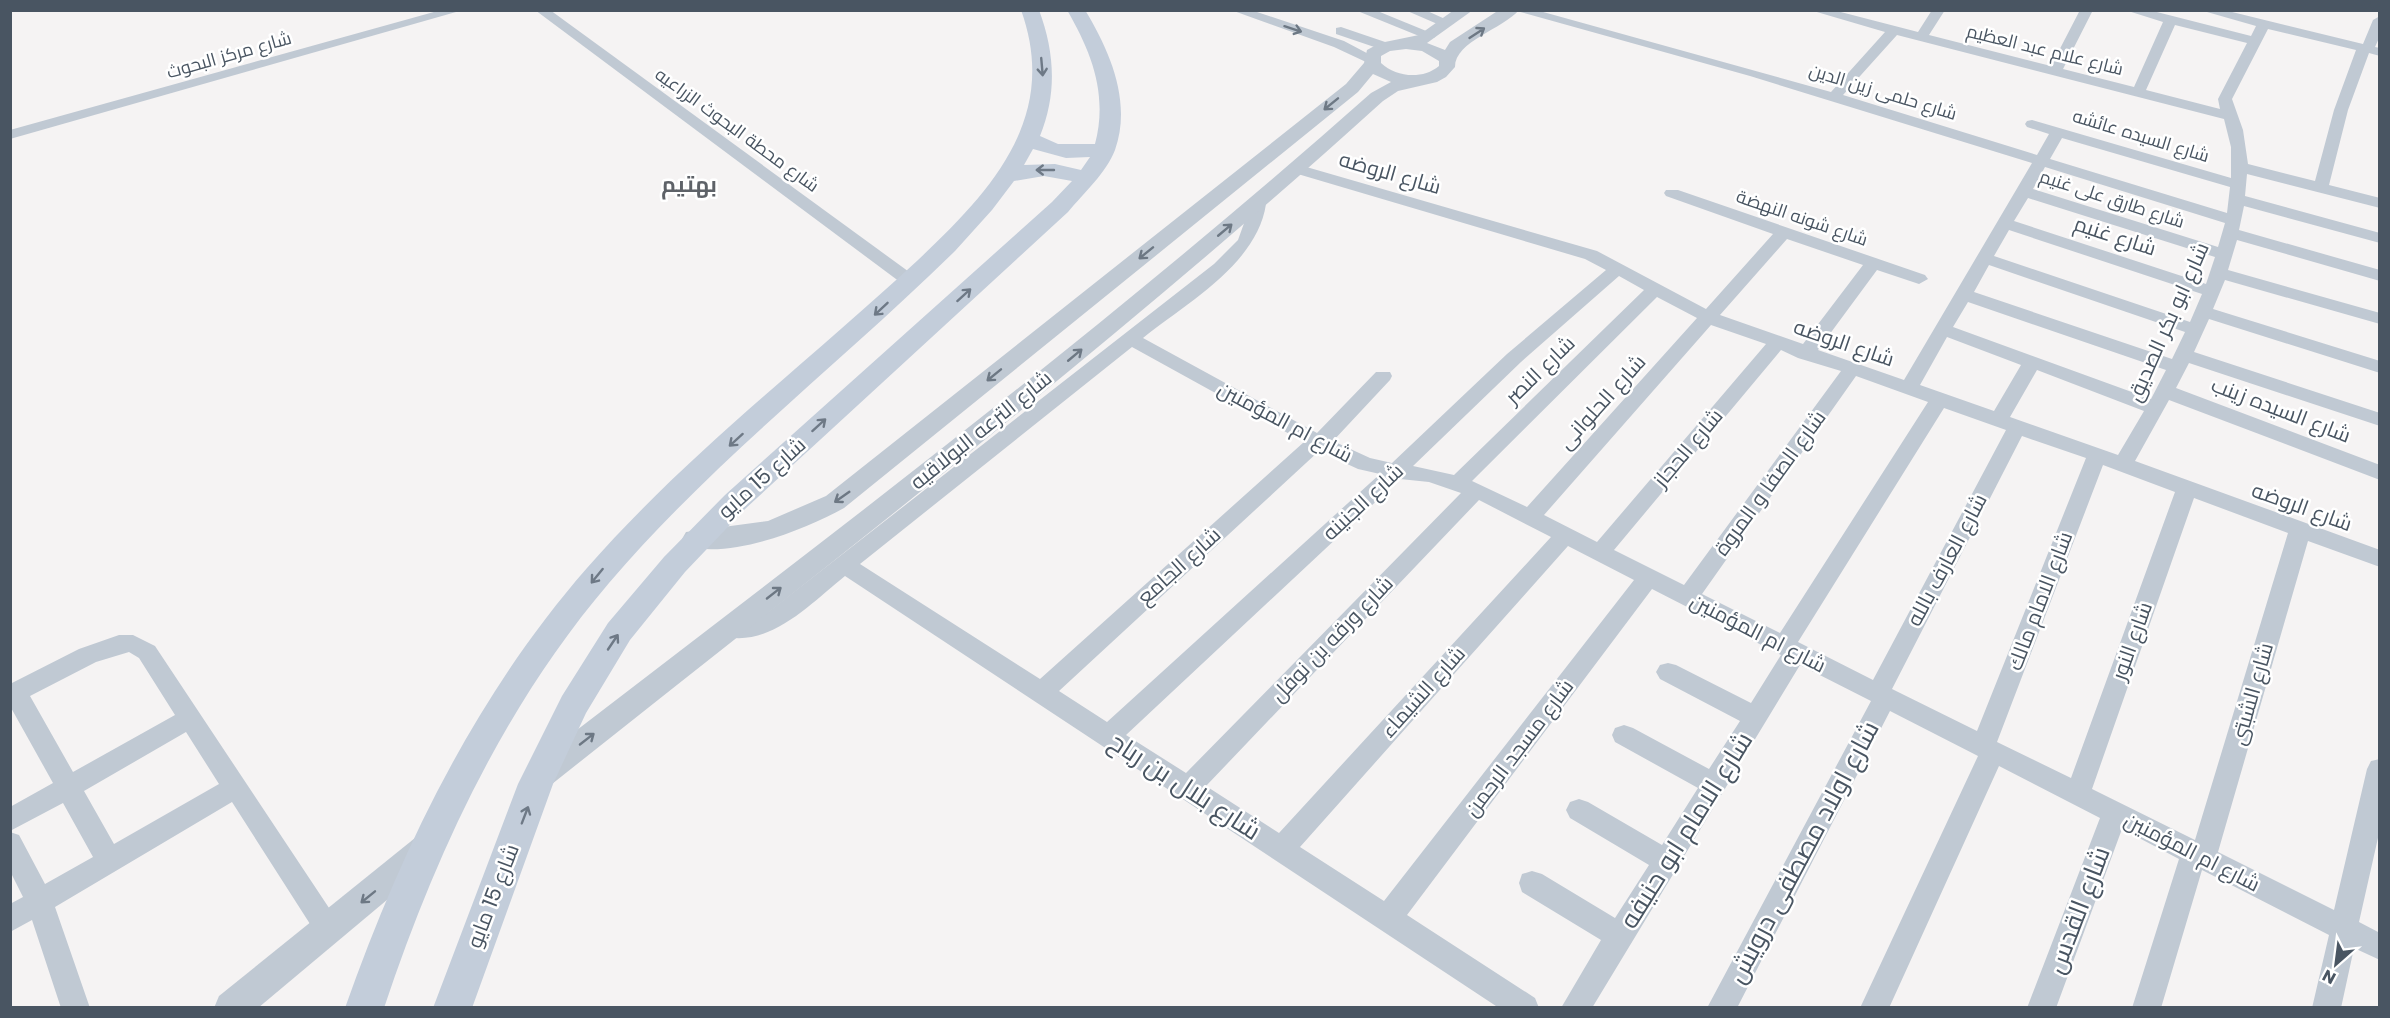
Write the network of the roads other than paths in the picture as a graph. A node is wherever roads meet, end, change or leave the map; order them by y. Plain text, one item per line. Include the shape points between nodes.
1 (457, 10) edge
2 (541, 10) edge
3 (1030, 10) edge
4 (1076, 10) edge
5 (1237, 10) edge
6 (1284, 10) edge
7 (1360, 10) edge
8 (1411, 10) edge
9 (1465, 10) edge
10 (1511, 10) edge
11 (1519, 10) edge
12 (1816, 10) edge
13 (1939, 10) edge
14 (2087, 10) edge
15 (2131, 10) edge
16 (2206, 10) edge
17 (2286, 10) edge
18 (2171, 20) junction
19 (2379, 20) edge
20 (1447, 23) junction
21 (2270, 26) junction
22 (1894, 30) junction
23 (1429, 35) junction
24 (1921, 37) junction
25 (2255, 41) junction
26 (1406, 44) junction
27 (2370, 50) edge
28 (1376, 56) junction
29 (1447, 59) junction
30 (2055, 72) junction
31 (1413, 80) junction
32 (2138, 93) junction
33 (1834, 97) junction
34 (2230, 116) junction
35 (2032, 124) dead end
36 (2058, 132) junction
37 (10, 135) edge
38 (1029, 138) junction
39 (1105, 148) junction
40 (2041, 161) junction
41 (2240, 167) junction
42 (1297, 169) junction
43 (1004, 177) junction
44 (1084, 179) junction
45 (2321, 187) junction
46 (2023, 191) junction
47 (2239, 192) junction
48 (1672, 193) dead end
49 (2379, 202) edge
50 (1258, 204) junction
51 (2005, 223) junction
52 (2232, 226) junction
53 (1784, 232) junction
54 (2379, 238) edge
55 (2224, 255) junction
56 (1984, 258) junction
57 (1874, 263) junction
58 (1618, 268) junction
59 (2218, 273) junction
60 (2379, 276) edge
61 (1919, 279) dead end
62 (910, 281) junction
63 (1655, 289) junction
64 (2211, 291) junction
65 (1963, 294) junction
66 (2202, 311) junction
67 (1710, 318) junction
68 (2379, 320) edge
69 (1943, 329) junction
70 (2194, 329) junction
71 (1132, 339) junction
72 (1776, 344) junction
73 (1805, 354) junction
74 (2179, 361) junction
75 (2032, 362) junction
76 (2379, 367) edge
77 (1851, 369) junction
78 (1383, 376) dead end
79 (1908, 389) junction
80 (2160, 399) junction
81 (1939, 400) junction
82 (2379, 420) edge
83 (2008, 424) junction
84 (1318, 441) junction
85 (2097, 455) junction
86 (2123, 465) junction
87 (1396, 471) junction
88 (2379, 473) edge
89 (1467, 487) junction
90 (2187, 488) junction
91 (1530, 517) junction
92 (2300, 530) junction
93 (1565, 535) junction
94 (695, 539) junction
95 (1600, 553) junction
96 (2379, 559) edge
97 (844, 564) junction
98 (1649, 577) junction
99 (1688, 597) junction
100 (727, 629) junction
101 (1790, 649) junction
102 (1668, 672) dead end
103 (1041, 692) junction
104 (13, 694) edge
105 (1882, 695) junction
106 (1755, 717) junction
107 (189, 719) junction
108 (1108, 735) junction
109 (1624, 735) dead end
110 (1988, 749) junction
111 (2379, 769) edge
112 (541, 775) junction
113 (1714, 784) junction
114 (68, 787) junction
115 (234, 788) junction
116 (1188, 788) junction
117 (2078, 794) junction
118 (1579, 810) dead end
119 (2115, 813) junction
120 (10, 820) edge
121 (10, 843) edge
122 (428, 845) junction
123 (1282, 849) junction
124 (2199, 855) junction
125 (109, 861) junction
126 (1666, 861) junction
127 (1532, 883) dead end
128 (40, 902) junction
129 (1388, 918) junction
130 (10, 919) edge
131 (329, 929) junction
132 (2344, 929) junction
133 (1619, 936) junction
134 (2379, 947) edge
135 (76, 1008) edge
136 (231, 1008) edge
137 (364, 1008) edge
138 (453, 1008) edge
139 (1525, 1008) edge
140 (1575, 1008) edge
141 (1721, 1008) edge
142 (1874, 1008) edge
143 (2042, 1008) edge
144 (2146, 1008) edge
145 (2326, 1008) edge

1 - 37 street, شارع مركز البحوث
2 - 62 street, شارع محطة البحوث الزراعيه
3 -> 38 main road via 1036,25 1044,84
4 - 39 main road, شارع 15 مايو via 1098,46 1107,72 1110,99
5 -> 28 street
6 - 28 street
7 - 23 street
8 - 20 street
9 - 20 street
29 -> 10 street via 1456,46
11 - 33 street, شارع حلمى زين الدين
12 - 22 street, شارع علام عبد العظيم
13 - 24 street
14 - 30 street
15 - 18 street
16 - 21 street
17 - 21 street, شارع ابو بكر الصديق
18 - 25 street
18 - 32 street
19 - 27 street
20 - 23 street
21 - 25 street, شارع ابو بكر الصديق
21 - 27 street
22 - 24 street, شارع علام عبد العظيم
22 - 33 street
23 - 26 street
24 - 30 street, شارع علام عبد العظيم
25 - 34 street, شارع ابو بكر الصديق via 2225,99
26 - 28 street
26 - 29 street via 1431,48
27 - 45 street via 2341,110
28 - 31 street via 1387,75
28 -> 94 street, شارع الترعه البولاقيه via 1352,88 836,501 776,529 736,537
29 - 31 street, شارع الترعه البولاقيه via 1447,67 1439,75
30 - 32 street, شارع علام عبد العظيم
31 - 42 street, شارع الترعه البولاقيه via 1384,92
32 - 34 street, شارع علام عبد العظيم
33 - 40 street, شارع حلمى زين الدين
34 - 41 street, شارع ابو بكر الصديق
35 - 36 street, شارع السيده عائشه
36 - 40 street
36 - 47 street, شارع السيده عائشه
38 - 39 main road via 1061,152
38 - 43 main road
39 - 44 main road, شارع 15 مايو
40 - 46 street
40 - 52 street, شارع حلمى زين الدين
41 - 45 street
41 - 47 street, شارع ابو بكر الصديق
42 - 50 street, شارع الترعه البولاقيه
42 - 58 street, شارع الروضه via 1591,255
44 -> 43 main road via 1051,169
43 - 62 main road
94 -> 44 main road, شارع 15 مايو via 1060,207
45 - 49 street
46 - 51 street
46 - 55 street, شارع طارق على غنيم
47 - 52 street, شارع ابو بكر الصديق
47 - 54 street, شارع السيده عائشه
48 - 53 street, شارع شونه النهضة
50 - 71 street via 1254,225 1234,256
100 -> 50 street, شارع الترعه البولاقيه via 1005,413
51 - 56 street
51 - 64 street, شارع غنيم
52 - 55 street, شارع ابو بكر الصديق
52 - 60 street, شارع حلمى زين الدين
53 - 57 street, شارع شونه النهضة
53 - 67 street, شارع الحلوانى
55 - 59 street, شارع ابو بكر الصديق
56 - 65 street
56 - 70 street
57 - 61 street, شارع شونه النهضة
57 - 73 street
58 - 63 street, شارع الروضه
58 - 87 street, شارع الجنينه via 1514,358
59 - 64 street, شارع ابو بكر الصديق
59 - 68 street
62 -> 122 main road via 647,521 603,569 520,680 448,801
63 - 67 street, شارع الروضه
63 - 89 street, شارع النصر
64 - 66 street, شارع ابو بكر الصديق
65 - 69 street
65 - 74 street
66 - 70 street, شارع ابو بكر الصديق
66 - 76 street
67 - 72 street, شارع الروضه
67 - 91 street, شارع الحلوانى
69 - 75 street, شارع السيده زينب
69 - 79 street
70 - 74 street, شارع ابو بكر الصديق
71 - 84 street, شارع ام المؤمنين
71 - 97 street
72 - 73 street, شارع الروضه
72 - 95 street, شارع الحجاز
73 - 77 street, شارع الروضه
74 - 80 street, شارع ابو بكر الصديق
74 - 82 street
75 - 80 street, شارع السيده زينب
75 - 83 street, شارع العارف بالله
77 - 79 street, شارع الروضه
77 - 99 street, شارع الصفا و المروة
78 - 84 street, شارع الجامع
79 - 81 street, شارع الروضه
80 - 86 street, شارع ابو بكر الصديق
80 - 88 street, شارع السيده زينب
81 - 83 street, شارع الروضه
81 - 101 street, شارع الامام ابو حنيفه
83 - 85 street, شارع الروضه
83 - 105 street, شارع العارف بالله
84 - 87 street, شارع ام المؤمنين via 1365,464
84 - 103 street, شارع الجامع
85 - 86 street, شارع الروضه
85 - 110 street, شارع الامام مالك
86 - 90 street, شارع الروضه
87 - 89 street, شارع ام المؤمنين via 1431,475
87 - 108 street, شارع الجنينه
89 - 91 street, شارع ام المؤمنين
89 - 116 street, شارع ورقه بن نوفل
90 - 92 street, شارع الروضه
90 - 117 street, شارع النور
91 - 93 street, شارع ام المؤمنين
92 - 96 street, شارع الروضه
92 - 124 street, شارع الشبتى
93 - 95 street, شارع ام المؤمنين
93 - 123 street, شارع الشيماء
112 -> 94 main road, شارع 15 مايو via 595,668 633,613
95 - 98 street, شارع ام المؤمنين
97 - 100 street via 775,619 739,630
97 - 103 street, شارع بلال بن رباح
98 - 99 street, شارع ام المؤمنين
98 - 129 street, شارع مسجد الرحمن
99 - 101 street, شارع ام المؤمنين
112 -> 100 street, شارع الترعه البولاقيه
101 - 105 street, شارع ام المؤمنين
101 - 106 street, شارع الامام ابو حنيفه
102 - 106 street
103 - 108 street, شارع بلال بن رباح
104 - 107 street via 96,652 133,643 147,652
104 - 114 street
105 - 110 street, شارع ام المؤمنين
105 - 141 street, شارع اولاد مصطفى درويش
106 - 113 street, شارع الامام ابو حنيفه
107 - 114 street
107 - 115 street
108 - 116 street, شارع بلال بن رباح
109 - 113 street
110 - 117 street, شارع ام المؤمنين
110 - 142 street, شارع الامام مالك
111 - 132 street
138 -> 112 main road, شارع 15 مايو
113 - 126 street, شارع الامام ابو حنيفه
114 - 120 street
114 - 125 street
115 - 125 street
115 - 131 street
116 - 123 street, شارع بلال بن رباح
117 - 119 street, شارع ام المؤمنين
118 - 126 street
119 - 124 street, شارع ام المؤمنين
119 - 143 street, شارع القدس
121 - 128 street
122 -> 131 street
122 - 137 main road
123 - 129 street, شارع بلال بن رباح
124 - 132 street, شارع ام المؤمنين
124 - 144 street, شارع الشبتى
125 - 128 street
126 - 133 street, شارع الامام ابو حنيفه
127 - 133 street
128 - 130 street
128 - 135 street
129 - 139 street, شارع بلال بن رباح
131 - 136 street
132 - 134 street, شارع ام المؤمنين
132 - 145 street
133 - 140 street, شارع الامام ابو حنيفه

